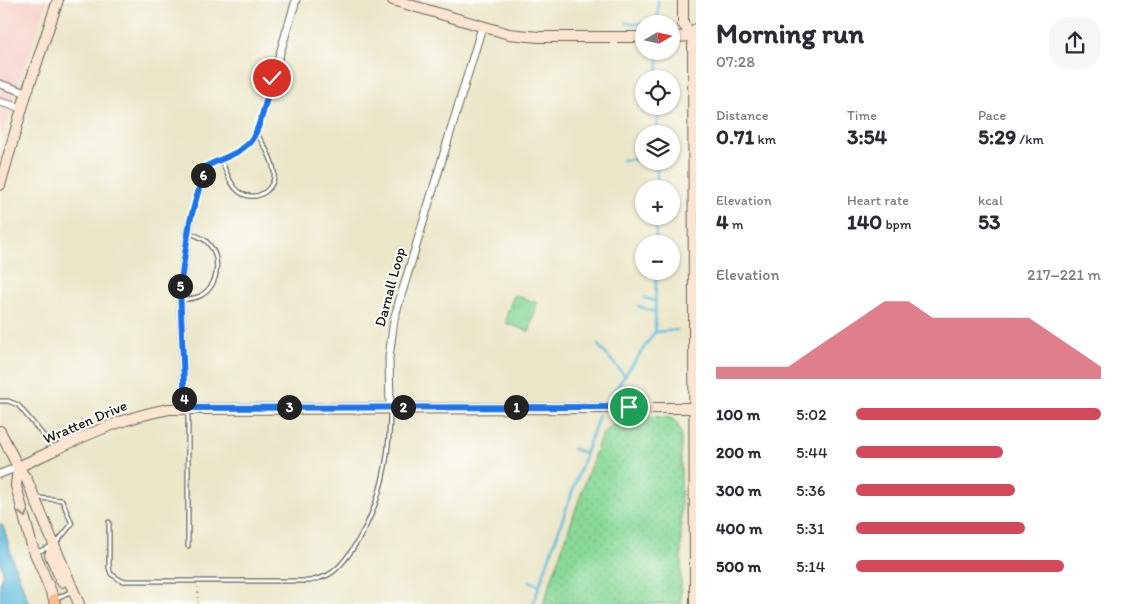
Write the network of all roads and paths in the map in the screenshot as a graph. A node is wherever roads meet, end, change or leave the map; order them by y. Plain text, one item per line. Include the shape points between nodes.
1 (296, 0) edge
2 (393, 0) edge
3 (683, 0) edge
4 (57, 1) edge
5 (482, 27) junction
6 (695, 34) edge
7 (680, 36) edge
8 (635, 37) edge
9 (0, 84) edge
10 (27, 93) junction
11 (267, 96) joint
12 (0, 102) edge
13 (22, 108) junction
14 (256, 132) junction
15 (221, 160) junction
16 (0, 185) edge
17 (190, 221) joint
18 (188, 232) junction
19 (180, 300) junction
20 (0, 401) edge
21 (390, 407) junction
22 (185, 408) junction
23 (695, 408) junction
24 (0, 430) edge
25 (56, 450) junction
26 (18, 467) junction
27 (0, 474) edge
28 (35, 498) junction
29 (109, 522) dead end
30 (54, 546) junction
31 (188, 546) dead end
32 (34, 553) junction
33 (198, 581) junction
34 (72, 590) junction
35 (54, 602) edge
36 (78, 604) edge
37 (198, 604) edge
38 (694, 604) edge

1 - 11 street
2 - 5 street
3 - 6 street via 683,24
4 - 10 street
5 - 8 street via 525,36
5 - 21 street, Darnall Loop via 394,319 389,358
6 - 7 street
6 - 23 street
9 - 10 street
10 - 13 street
11 - 14 lane
12 - 13 street
13 - 16 street
14 - 15 lane via 251,142
14 - 15 lane via 274,173 274,180 265,193 257,196 242,193 229,178
15 - 17 lane via 205,167
17 - 18 street
18 - 19 street
18 - 19 lane via 207,242 214,252 217,271 209,289 200,296
19 - 22 street
20 - 25 lane via 18,405
21 - 22 street, Wratten Drive
21 - 23 street, Wratten Drive
21 - 33 lane, Darnall Loop via 386,464 373,509 361,538 330,574 310,580
22 - 25 street, Wratten Drive via 130,417
22 - 31 lane via 188,414
23 - 38 street
24 - 26 street
25 - 26 street, Wratten Drive
26 - 27 street, Wratten Drive
26 - 28 street
26 -> 32 street via 16,486
28 - 30 street
28 - 30 lane via 62,500 72,524
29 - 33 lane, Darnall Loop via 109,568 116,578 122,581
30 - 32 lane
30 - 34 street
32 - 35 street
33 - 37 path
34 - 35 lane
34 - 36 street

